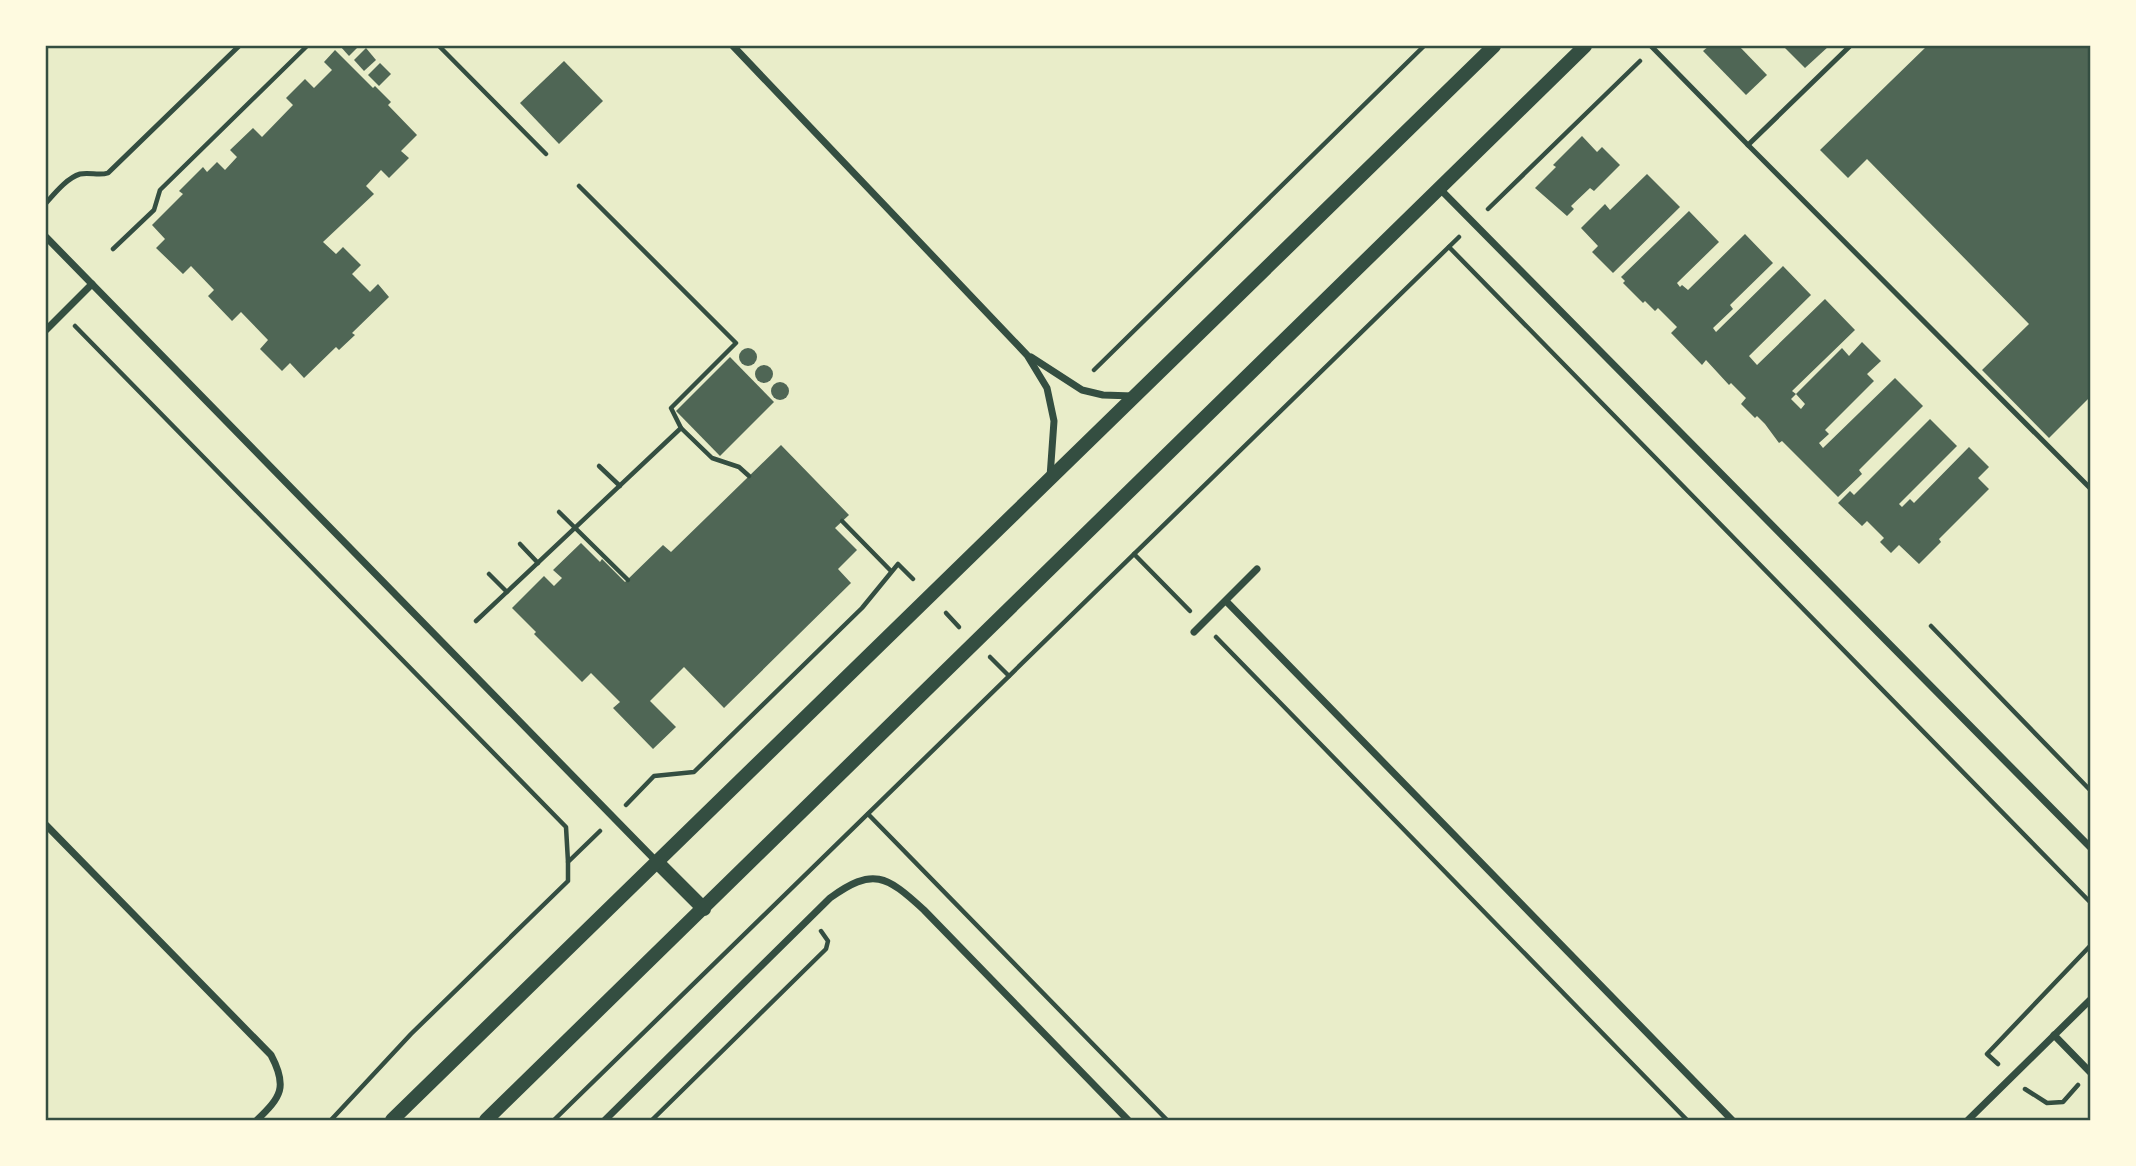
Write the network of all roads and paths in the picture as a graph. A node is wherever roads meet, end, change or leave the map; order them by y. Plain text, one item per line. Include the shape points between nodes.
1 (239, 46) edge
2 (307, 46) edge
3 (439, 46) edge
4 (733, 46) edge
5 (1424, 46) edge
6 (1493, 46) edge
7 (1585, 46) edge
8 (1850, 46) edge
9 (1652, 47) edge
10 (1748, 145) junction
11 (547, 154) dead end
12 (579, 186) dead end
13 (1438, 187) junction
14 (46, 203) edge
15 (1473, 223) junction
16 (46, 237) edge
17 (1449, 247) junction
18 (113, 250) dead end
19 (92, 284) junction
20 (62, 313) junction
21 (46, 330) edge
22 (1027, 355) junction
23 (1094, 370) dead end
24 (1133, 396) junction
25 (681, 428) junction
26 (599, 466) dead end
27 (749, 476) dead end
28 (1050, 477) junction
29 (620, 486) junction
30 (2091, 488) edge
31 (559, 512) dead end
32 (842, 521) dead end
33 (575, 528) junction
34 (520, 544) dead end
35 (1134, 554) junction
36 (538, 563) junction
37 (898, 564) dead end
38 (1257, 569) dead end
39 (891, 571) dead end
40 (489, 574) dead end
41 (628, 580) dead end
42 (507, 592) junction
43 (930, 596) junction
44 (1226, 601) junction
45 (476, 621) dead end
46 (1203, 624) junction
47 (1931, 626) dead end
48 (1194, 632) dead end
49 (975, 642) junction
50 (1009, 676) junction
51 (2091, 790) edge
52 (868, 814) junction
53 (46, 825) edge
54 (2091, 847) edge
55 (568, 862) dead end
56 (657, 862) junction
57 (2091, 902) edge
58 (704, 909) junction
59 (808, 919) junction
60 (2091, 947) edge
61 (2091, 1000) edge
62 (2054, 1035) junction
63 (2090, 1072) edge
64 (2012, 1077) junction
65 (257, 1121) edge
66 (392, 1121) edge
67 (486, 1121) edge
68 (554, 1121) edge
69 (605, 1121) edge
70 (652, 1121) edge
71 (1128, 1121) edge
72 (1167, 1121) edge
73 (1687, 1121) edge
74 (1732, 1121) edge
75 (1968, 1121) edge

1 - 14 lane via 108,173 82,174
2 - 18 path via 160,190 155,210
3 - 11 path
4 - 22 street
5 - 23 path
6 - 24 main road
7 - 13 main road
8 - 10 lane
9 - 10 lane
9 - 15 path
10 - 30 lane
12 - 25 path via 737,343 671,408
13 - 15 street
13 - 49 main road
15 - 17 path
15 - 54 street
16 - 19 street
17 - 35 path
17 - 57 path
19 - 20 street
19 - 56 street
20 - 21 street
20 - 55 path via 566,827
22 - 24 street via 1082,390
22 - 28 street via 1047,388 1054,421
24 - 28 main road
25 - 27 path via 712,458 739,467
25 - 29 path
26 - 29 path
28 - 43 main road
29 - 33 path
31 - 33 path
32 - 39 path
33 - 36 path
33 - 41 path
34 - 36 path
35 - 46 path
35 - 50 path
36 - 42 path
37 - 43 path
38 - 44 street
40 - 42 path
42 - 45 path
43 - 49 path
43 - 56 main road
44 - 46 street
44 - 74 street
46 - 48 street
46 - 73 path
47 - 51 path
49 - 50 path
49 - 58 main road
50 - 52 path
52 - 68 path
52 - 72 path
53 - 65 street via 271,1055 281,1086 278,1098
56 - 58 main road
56 - 66 main road
58 - 67 main road
59 - 69 street
59 - 70 path via 828,941 826,950
59 - 71 street via 859,879 890,882 923,910
60 - 64 path via 1987,1054
61 - 62 street
62 - 63 street
62 - 64 street
63 - 64 path via 2063,1102 2047,1103
64 - 75 street

